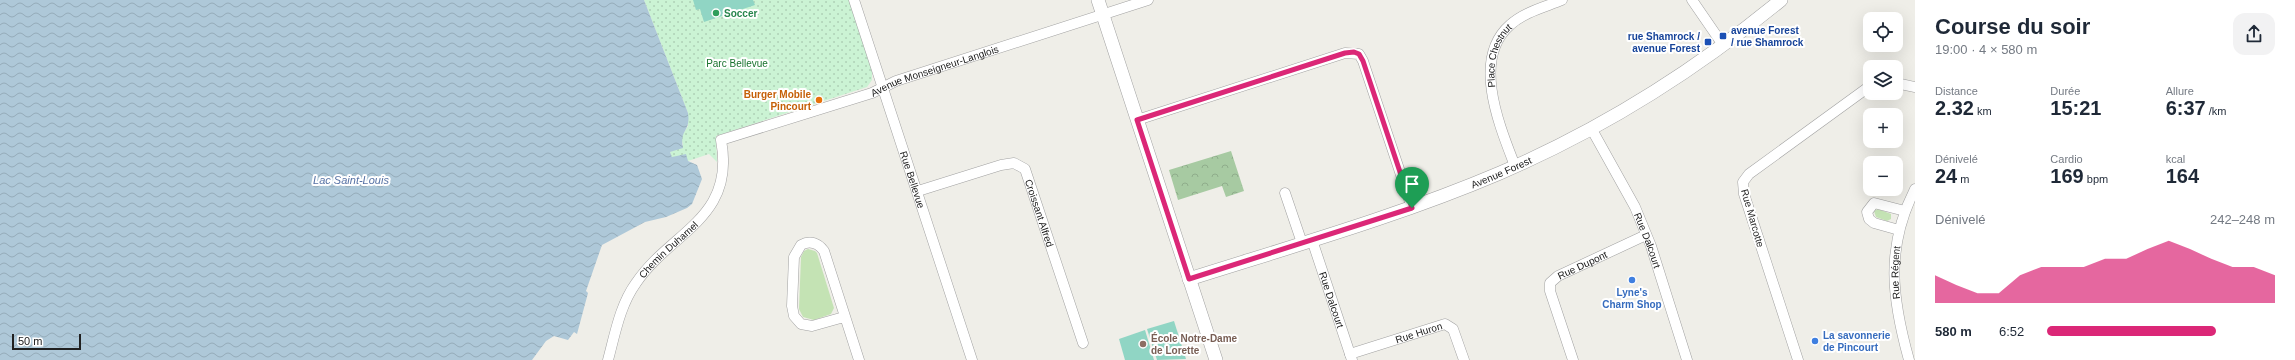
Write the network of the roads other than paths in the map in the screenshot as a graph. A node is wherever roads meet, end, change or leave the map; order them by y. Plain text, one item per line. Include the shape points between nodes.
1 (854, 0) edge
2 (1098, 0) edge
3 (1148, 0) edge
4 (1562, 0) edge
5 (1692, 0) edge
6 (1781, 0) edge
7 (1103, 14) junction
8 (1723, 45) junction
9 (1903, 84) edge
10 (1915, 87) edge
11 (884, 88) junction
12 (1863, 91) edge
13 (1137, 120) junction
14 (1591, 128) junction
15 (721, 140) joint
16 (1515, 166) junction
17 (1915, 189) edge
18 (918, 191) junction
19 (1285, 193) dead end
20 (1412, 208) junction
21 (1905, 211) junction
22 (1899, 230) junction
23 (1646, 235) junction
24 (1307, 241) junction
25 (1189, 279) junction
26 (844, 317) junction
27 (1083, 343) dead end
28 (1351, 357) edge
29 (608, 360) edge
30 (859, 360) edge
31 (972, 360) edge
32 (1216, 360) edge
33 (1464, 360) edge
34 (1573, 360) edge
35 (1687, 360) edge
36 (1798, 360) edge
37 (1909, 360) edge

1 - 11 street, Rue Bellevue
2 - 7 street
3 - 7 street, Avenue Monseigneur-Langlois
4 - 16 street, Place Chestnut via 1517,20 1503,32 1493,51 1491,76 1495,106
5 - 8 street
6 - 8 street, Avenue Forest
7 - 11 street, Avenue Monseigneur-Langlois via 896,81
7 - 13 street
8 - 14 street, Avenue Forest via 1668,83
9 - 10 street
11 - 15 street, Avenue Monseigneur-Langlois
11 - 18 street, Rue Bellevue
12 - 36 street, Rue Marcotte via 1749,174 1743,182 1744,194
13 - 20 street via 1354,52 1359,54 1363,61
13 - 25 street
14 - 16 street, Avenue Forest
14 - 23 street, Rue Dalcourt via 1630,195
15 - 29 street, Chemin Duhamel via 723,165 713,202 702,219 661,254 635,283 625,304
16 - 20 street, Avenue Forest
17 - 21 street, Rue Régent
18 - 27 street, Croissant Alfred via 1002,165 1014,163 1025,169
18 - 31 street, Rue Bellevue
19 - 24 street, Rue Dalcourt
20 - 24 street, Avenue Forest
21 - 22 street, Rue Régent
21 - 22 street via 1874,203 1867,212 1869,219 1874,223
22 - 37 street, Rue Régent via 1894,301
23 - 34 street, Rue Dupont via 1558,276 1550,283 1550,292
23 - 35 street, Rue Dalcourt
24 - 25 street, Avenue Forest
24 - 28 street, Rue Dalcourt
25 - 32 street
26 - 26 street via 824,251 813,242 801,245 794,257 794,316 801,324 812,326
26 - 30 street
28 - 33 street, Rue Huron via 1445,324 1454,329

